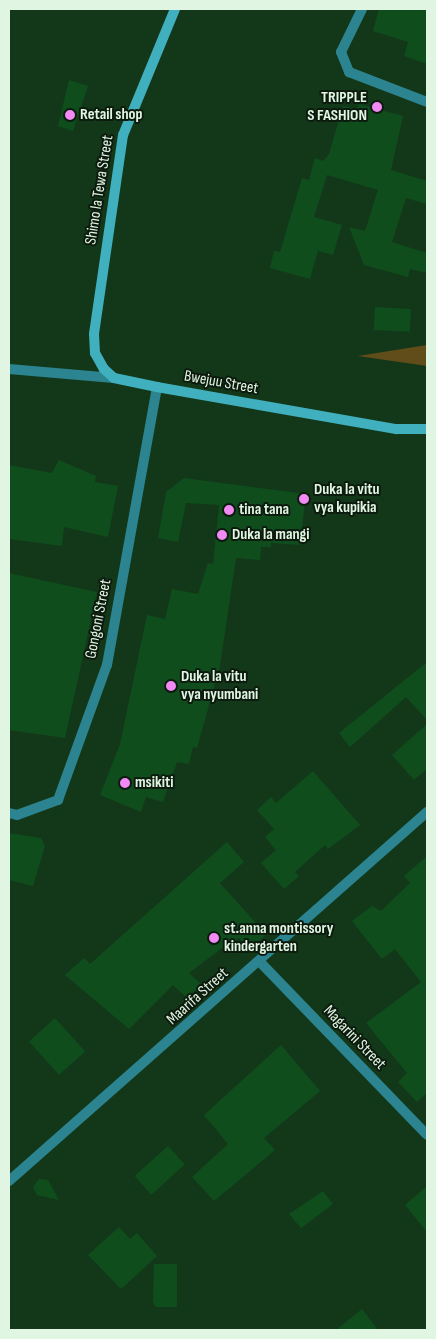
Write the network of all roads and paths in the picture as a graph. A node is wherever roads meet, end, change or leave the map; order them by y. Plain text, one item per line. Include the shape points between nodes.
1 (175, 9) edge
2 (362, 9) edge
3 (427, 102) edge
4 (9, 369) edge
5 (114, 378) junction
6 (157, 387) junction
7 (427, 429) edge
8 (427, 812) edge
9 (9, 813) edge
10 (260, 962) junction
11 (427, 1135) edge
12 (9, 1181) edge

1 - 5 street, Shimo la Tewa Street via 123,135 94,334 94,352
2 - 3 street via 341,52 349,72
4 - 5 street, Bwejuu Street
5 - 6 street, Bwejuu Street
6 - 7 street, Bwejuu Street via 396,429
6 - 9 street, Gongoni Street via 107,665 58,800 18,815
8 - 10 street, Maarifa Street
10 - 11 street, Magarini Street
10 - 12 street, Maarifa Street

